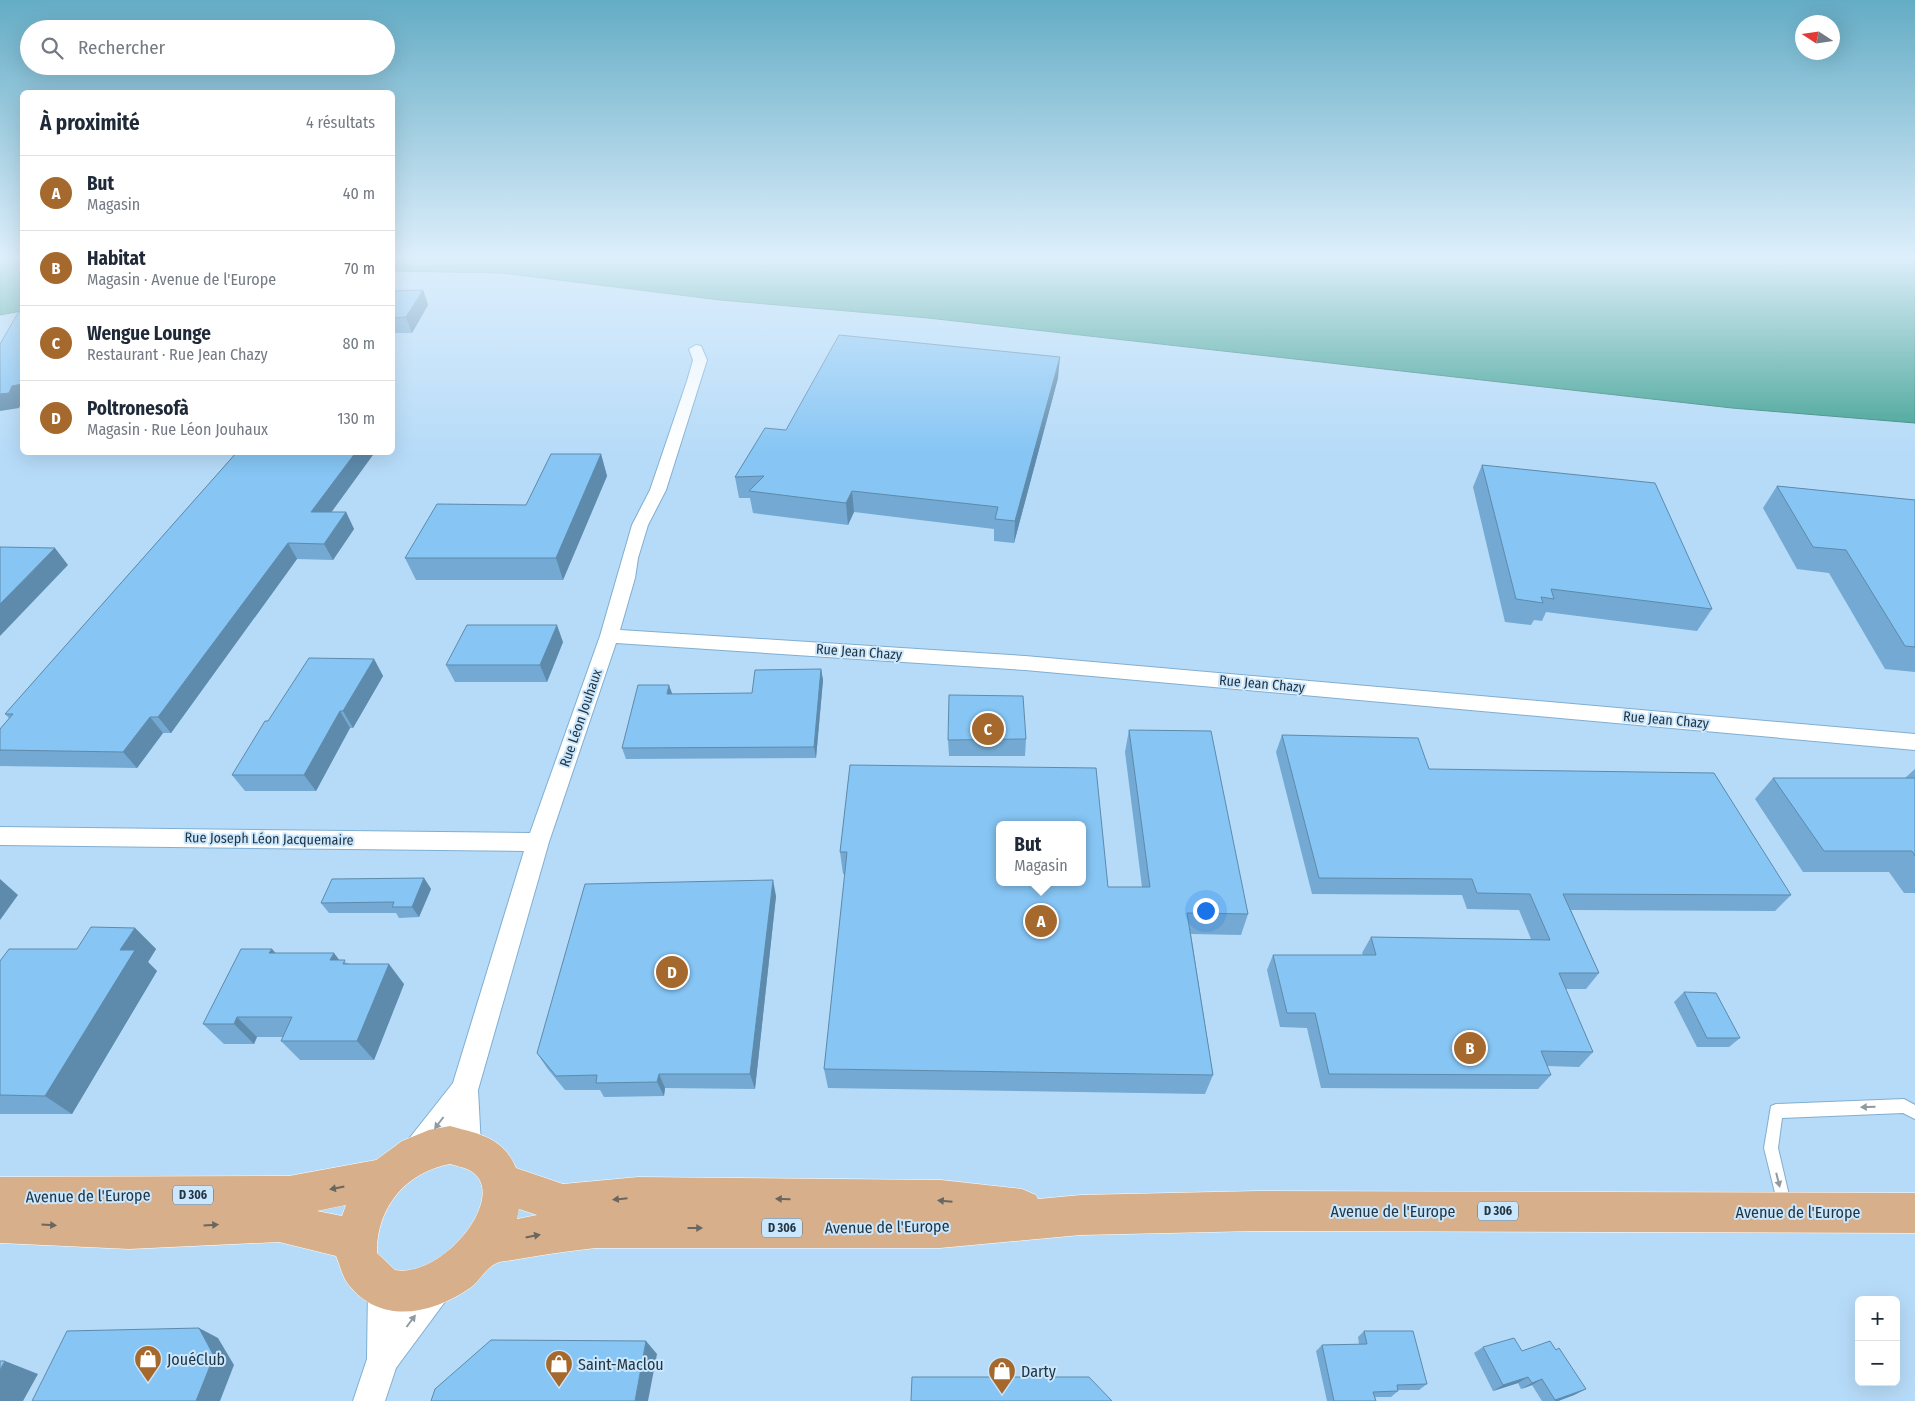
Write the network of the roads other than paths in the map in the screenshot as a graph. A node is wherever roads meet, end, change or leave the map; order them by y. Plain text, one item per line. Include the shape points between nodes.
1 (696, 349) dead end
2 (609, 636) junction
3 (1915, 742) edge
4 (0, 836) edge
5 (538, 842) junction
6 (464, 1090) junction
7 (1915, 1112) edge
8 (467, 1146) junction
9 (399, 1167) junction
10 (502, 1183) junction
11 (0, 1197) edge
12 (1786, 1212) junction
13 (1915, 1213) edge
14 (1080, 1215) junction
15 (0, 1223) edge
16 (356, 1240) junction
17 (485, 1245) junction
18 (439, 1284) junction
19 (383, 1288) junction
20 (383, 1358) junction
21 (369, 1401) edge

1 - 2 street, Rue Léon Jouhaux via 700,360 694,381 658,490 640,525
2 - 3 street, Rue Jean Chazy via 1025,663
2 - 5 street, Rue Léon Jouhaux
4 - 5 street, Rue Joseph Léon Jacquemaire
5 - 6 street, Rue Léon Jouhaux
6 - 8 street, Rue Léon Jouhaux
6 -> 9 street, Rue Léon Jouhaux
7 -> 12 lane via 1904,1106 1776,1111 1771,1148
8 - 9 main road via 433,1148
8 - 10 main road via 496,1166
9 -> 11 main road, Avenue de l'Europe / D 306 via 289,1196
9 - 16 main road via 364,1208
14 -> 10 main road, Avenue de l'Europe / D 306 via 941,1200 638,1197 563,1204
10 - 17 main road via 500,1214
12 - 13 main road, Avenue de l'Europe / D 306
12 - 14 main road, Avenue de l'Europe / D 306 via 1257,1211
17 -> 14 main road, Avenue de l'Europe / D 306 via 596,1228 940,1228
15 -> 16 main road, Avenue de l'Europe / D 306 via 129,1229 279,1222
16 - 19 main road via 358,1260 368,1277
17 - 18 main road via 456,1274
18 - 19 main road via 419,1291 400,1292
20 -> 18 street
19 - 20 street
20 - 21 street

